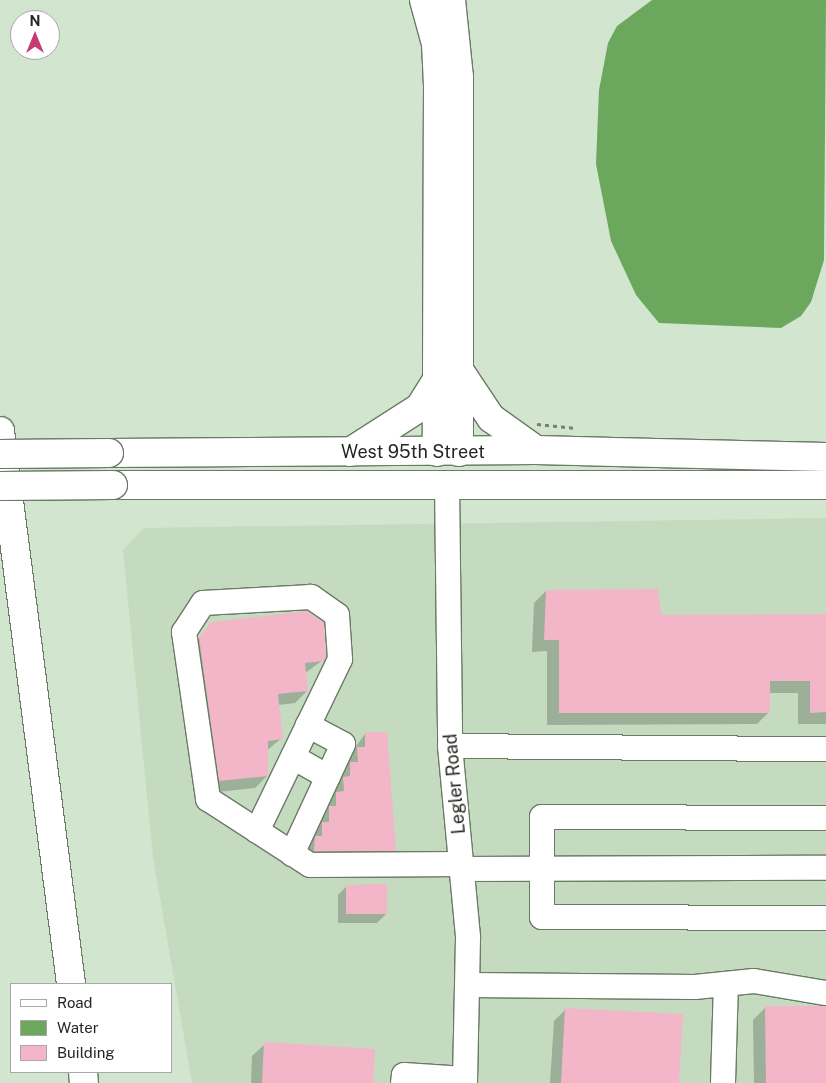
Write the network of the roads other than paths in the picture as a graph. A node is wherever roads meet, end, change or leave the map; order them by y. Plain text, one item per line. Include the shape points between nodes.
1 (424, 0) edge
2 (451, 0) edge
3 (448, 375) junction
4 (0, 431) edge
5 (536, 450) junction
6 (350, 452) junction
7 (448, 452) junction
8 (0, 454) edge
9 (826, 457) edge
10 (447, 484) junction
11 (826, 485) edge
12 (0, 486) edge
13 (308, 725) junction
14 (450, 746) junction
15 (826, 749) edge
16 (292, 757) junction
17 (328, 777) junction
18 (826, 818) edge
19 (257, 830) junction
20 (292, 854) junction
21 (463, 867) junction
22 (826, 868) edge
23 (542, 869) junction
24 (826, 918) edge
25 (71, 983) edge
26 (726, 984) junction
27 (468, 985) junction
28 (826, 993) edge
29 (465, 1081) edge
30 (403, 1083) edge
31 (723, 1083) edge

1 - 3 main road via 436,44
2 - 3 main road via 459,77
3 - 5 main road via 490,418
3 - 6 main road via 420,407
3 - 7 main road
4 - 25 main road
5 - 7 main road, West 95th Street
5 - 9 main road, West 95th Street
6 - 7 main road, West 95th Street
6 - 8 main road, West 95th Street, bridge
7 - 10 main road
10 - 11 main road, West 95th Street
10 - 12 main road, West 95th Street, bridge
10 - 14 street, Legler Road
13 - 16 street
13 - 17 street via 343,744
13 - 19 street via 340,659 337,615 311,597 203,603 184,632 208,799
14 - 15 street
14 - 21 street, Legler Road
16 - 17 street
16 - 19 street
17 - 20 street
18 - 23 street via 542,817
19 - 20 street
20 - 21 street via 310,865
21 - 23 street
21 - 27 street, Legler Road
22 - 23 street
23 - 24 street via 542,917
26 - 27 street
26 - 28 street via 754,981
26 - 31 street
27 - 29 street, Legler Road
29 - 30 street via 404,1075

